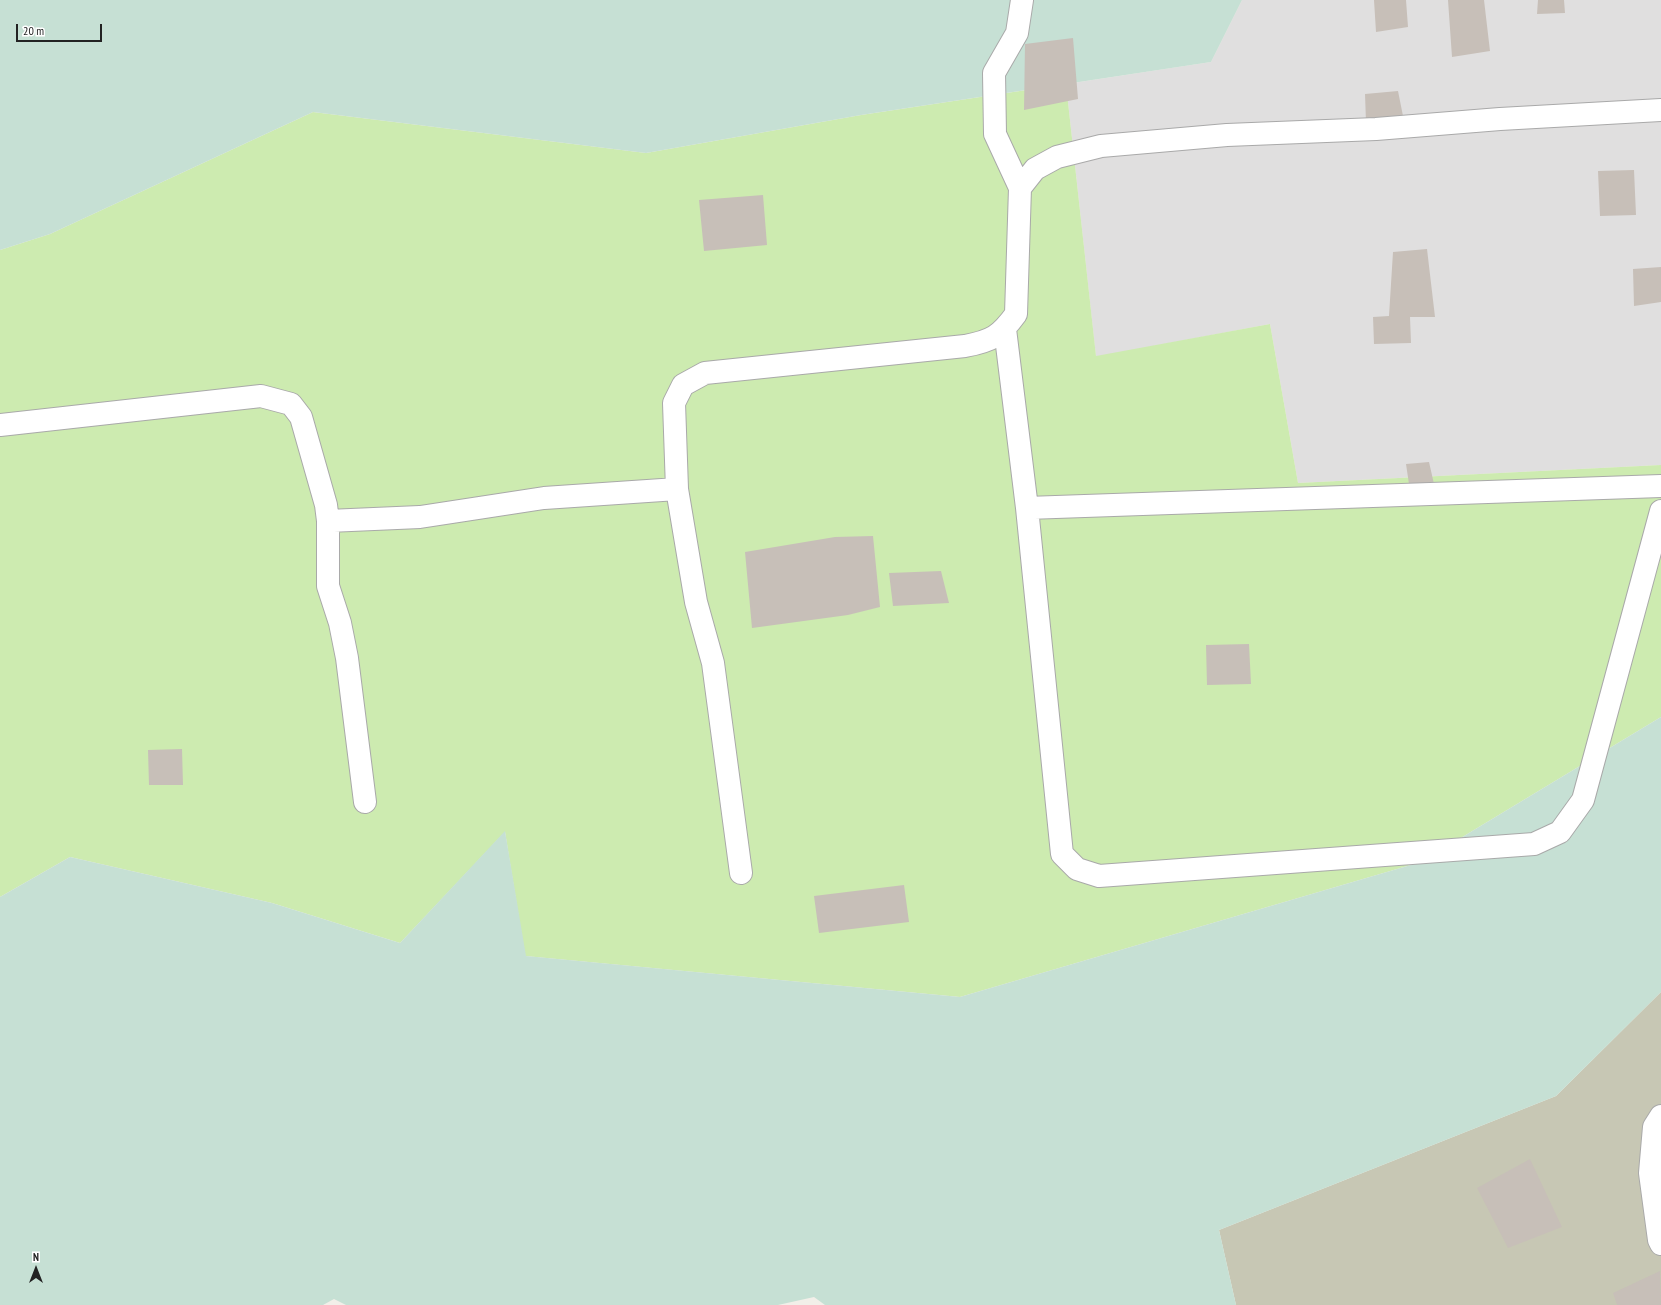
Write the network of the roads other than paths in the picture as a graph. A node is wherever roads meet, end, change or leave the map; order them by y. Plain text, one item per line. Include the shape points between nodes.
1 (1022, 0) edge
2 (1661, 110) edge
3 (1020, 188) junction
4 (1005, 329) junction
5 (0, 426) edge
6 (1661, 486) edge
7 (677, 489) junction
8 (1027, 508) junction
9 (1661, 511) edge
10 (328, 522) junction
11 (365, 802) dead end
12 (741, 873) dead end
13 (1661, 1116) edge
14 (1661, 1244) edge

1 - 3 street via 1017,33 994,73 994,134
2 - 3 street via 1376,129 1227,135 1101,146 1057,157 1035,169
3 - 4 street via 1016,314
4 - 7 street via 986,342 965,346 705,373 683,385 674,403
4 - 8 street
5 - 10 street via 261,396 291,404 301,417 326,505
6 - 8 street
7 - 10 street via 544,498 420,517
7 - 12 street via 696,602 713,663
8 - 9 street via 1062,854 1076,868 1099,876 1534,844 1560,832 1583,800
10 - 11 street via 328,586 347,658
13 - 14 street via 1654,1127 1650,1173

